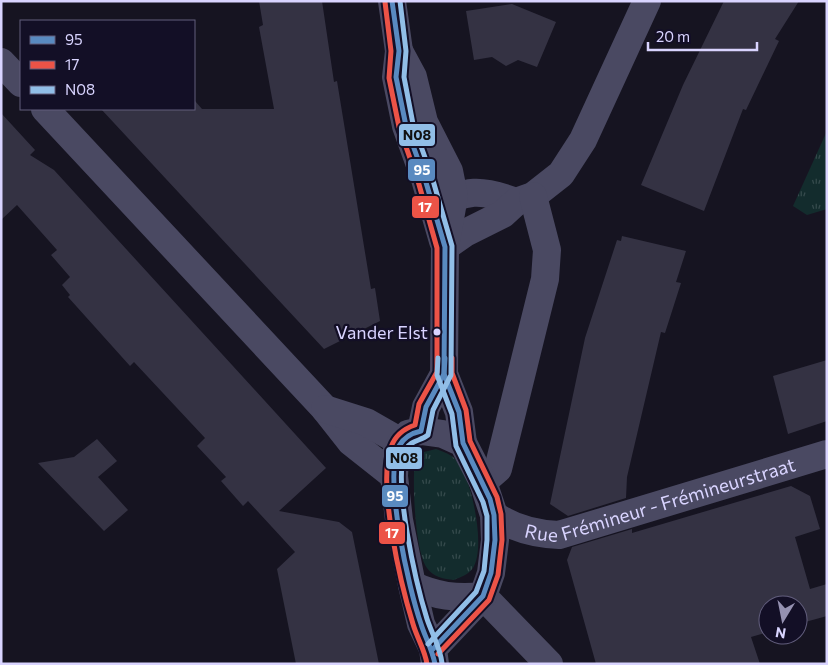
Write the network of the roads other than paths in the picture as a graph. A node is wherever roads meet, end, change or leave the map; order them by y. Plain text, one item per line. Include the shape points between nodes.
1 (392, 1) edge
2 (647, 1) edge
3 (1, 62) edge
4 (20, 82) edge
5 (46, 110) edge
6 (524, 199) junction
7 (444, 202) junction
8 (444, 247) junction
9 (444, 374) junction
10 (325, 409) junction
11 (411, 436) junction
12 (463, 443) junction
13 (827, 454) edge
14 (394, 476) junction
15 (483, 482) junction
16 (494, 516) junction
17 (412, 585) junction
18 (483, 596) junction
19 (434, 656) edge
20 (549, 664) edge

1 - 7 street via 399,52 396,77 406,126
2 - 6 street via 583,140 562,174
3 - 4 street
5 - 10 street
6 - 7 street via 493,193
6 - 8 street
6 - 15 street via 547,250 545,279 498,469
7 - 8 street
8 - 9 street
9 - 11 street
9 - 12 street via 459,412
10 - 11 street
10 - 14 street via 351,442
11 - 12 street via 443,434
11 - 14 street via 395,456
12 - 15 street
13 - 16 street, Rue Frémineur - Frémineurstraat via 559,535 508,525
14 - 17 street
15 - 16 street
16 - 18 street via 496,540 491,573
17 - 18 street via 432,594 459,598
17 - 19 street via 421,624
18 - 19 street
18 - 20 street

